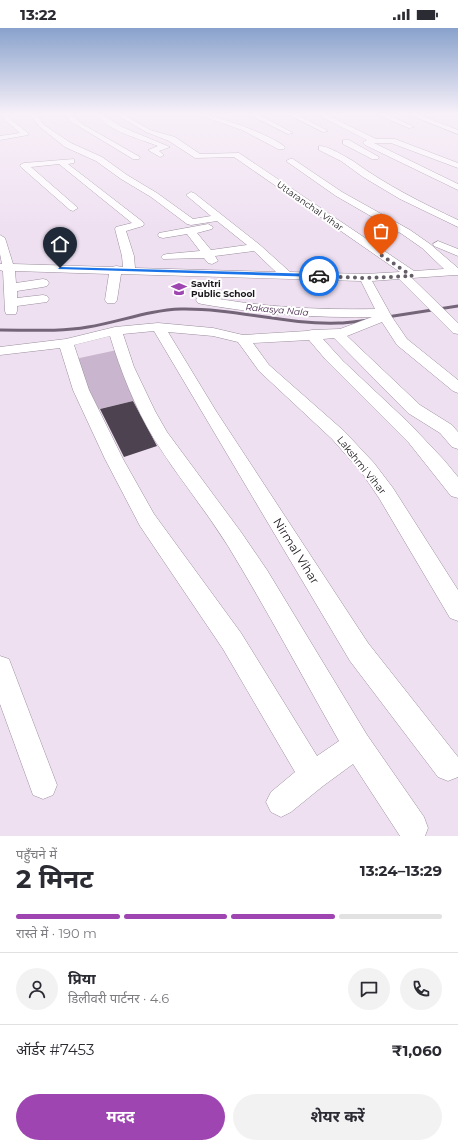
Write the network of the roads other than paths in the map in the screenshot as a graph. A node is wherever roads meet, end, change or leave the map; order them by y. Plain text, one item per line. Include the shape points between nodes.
1 (82, 152) edge
2 (126, 152) edge
3 (155, 152) edge
4 (191, 152) edge
5 (329, 152) edge
6 (365, 152) edge
7 (387, 152) edge
8 (422, 152) edge
9 (160, 155) dead end
10 (380, 159) dead end
11 (100, 160) junction
12 (290, 161) dead end
13 (61, 162) junction
14 (458, 166) edge
15 (458, 187) edge
16 (191, 195) dead end
17 (73, 208) dead end
18 (221, 220) junction
19 (458, 224) edge
20 (190, 231) junction
21 (163, 235) dead end
22 (0, 238) edge
23 (438, 244) dead end
24 (256, 247) junction
25 (458, 253) edge
26 (208, 254) junction
27 (167, 257) dead end
28 (4, 267) edge
29 (116, 269) junction
30 (129, 270) junction
31 (457, 272) edge
32 (217, 273) junction
33 (286, 274) junction
34 (408, 276) junction
35 (365, 278) junction
36 (43, 283) dead end
37 (8, 298) edge
38 (43, 299) dead end
39 (111, 300) dead end
40 (202, 300) dead end
41 (383, 314) junction
42 (158, 327) junction
43 (458, 330) edge
44 (115, 331) junction
45 (312, 334) junction
46 (337, 334) junction
47 (243, 339) junction
48 (66, 343) junction
49 (0, 351) edge
50 (458, 388) edge
51 (458, 443) edge
52 (458, 491) edge
53 (458, 610) edge
54 (0, 668) edge
55 (357, 745) junction
56 (448, 767) dead end
57 (313, 776) junction
58 (42, 785) dead end
59 (281, 802) dead end
60 (413, 828) dead end

1 - 11 street
2 - 11 street via 136,157
3 - 9 street
4 - 34 street, Uttaranchal Vihar via 198,156 236,155
5 - 19 street via 403,196
6 - 10 street
7 - 15 street
8 - 14 street
11 - 13 street
11 - 18 street via 192,222
12 - 31 street via 339,194 406,232
13 - 17 street via 24,165
13 - 30 street via 139,224 120,229 128,256
16 - 18 street
18 - 20 street
18 - 24 street
20 - 21 street
20 - 26 street
22 - 28 street via 4,247
23 - 25 street
24 - 26 street
24 - 33 street
26 - 27 street
26 - 32 street
28 - 29 street
28 - 37 street
29 - 30 street
29 - 39 street
30 - 32 street
31 - 34 street
32 - 33 street
33 - 35 street
34 - 35 street
34 - 43 street, Uttaranchal Vihar
35 - 41 street
36 - 37 street
37 - 38 street
40 - 41 street via 260,310
41 - 46 street via 349,332
41 - 50 street via 402,342
42 - 44 street
42 - 47 street via 213,332
42 - 56 street, Nirmal Vihar via 359,652
44 - 48 street
44 - 55 street via 127,367 150,418 255,570
45 - 46 street
45 - 47 street
45 - 52 street via 326,352 426,451
46 - 51 street via 414,409 446,430
47 - 53 street, Lakshmi Vihar via 264,368 338,435 368,468
48 - 49 street
48 - 57 street via 81,390 147,520 232,641
54 - 58 street
55 - 57 street
55 - 60 street
57 - 59 street

